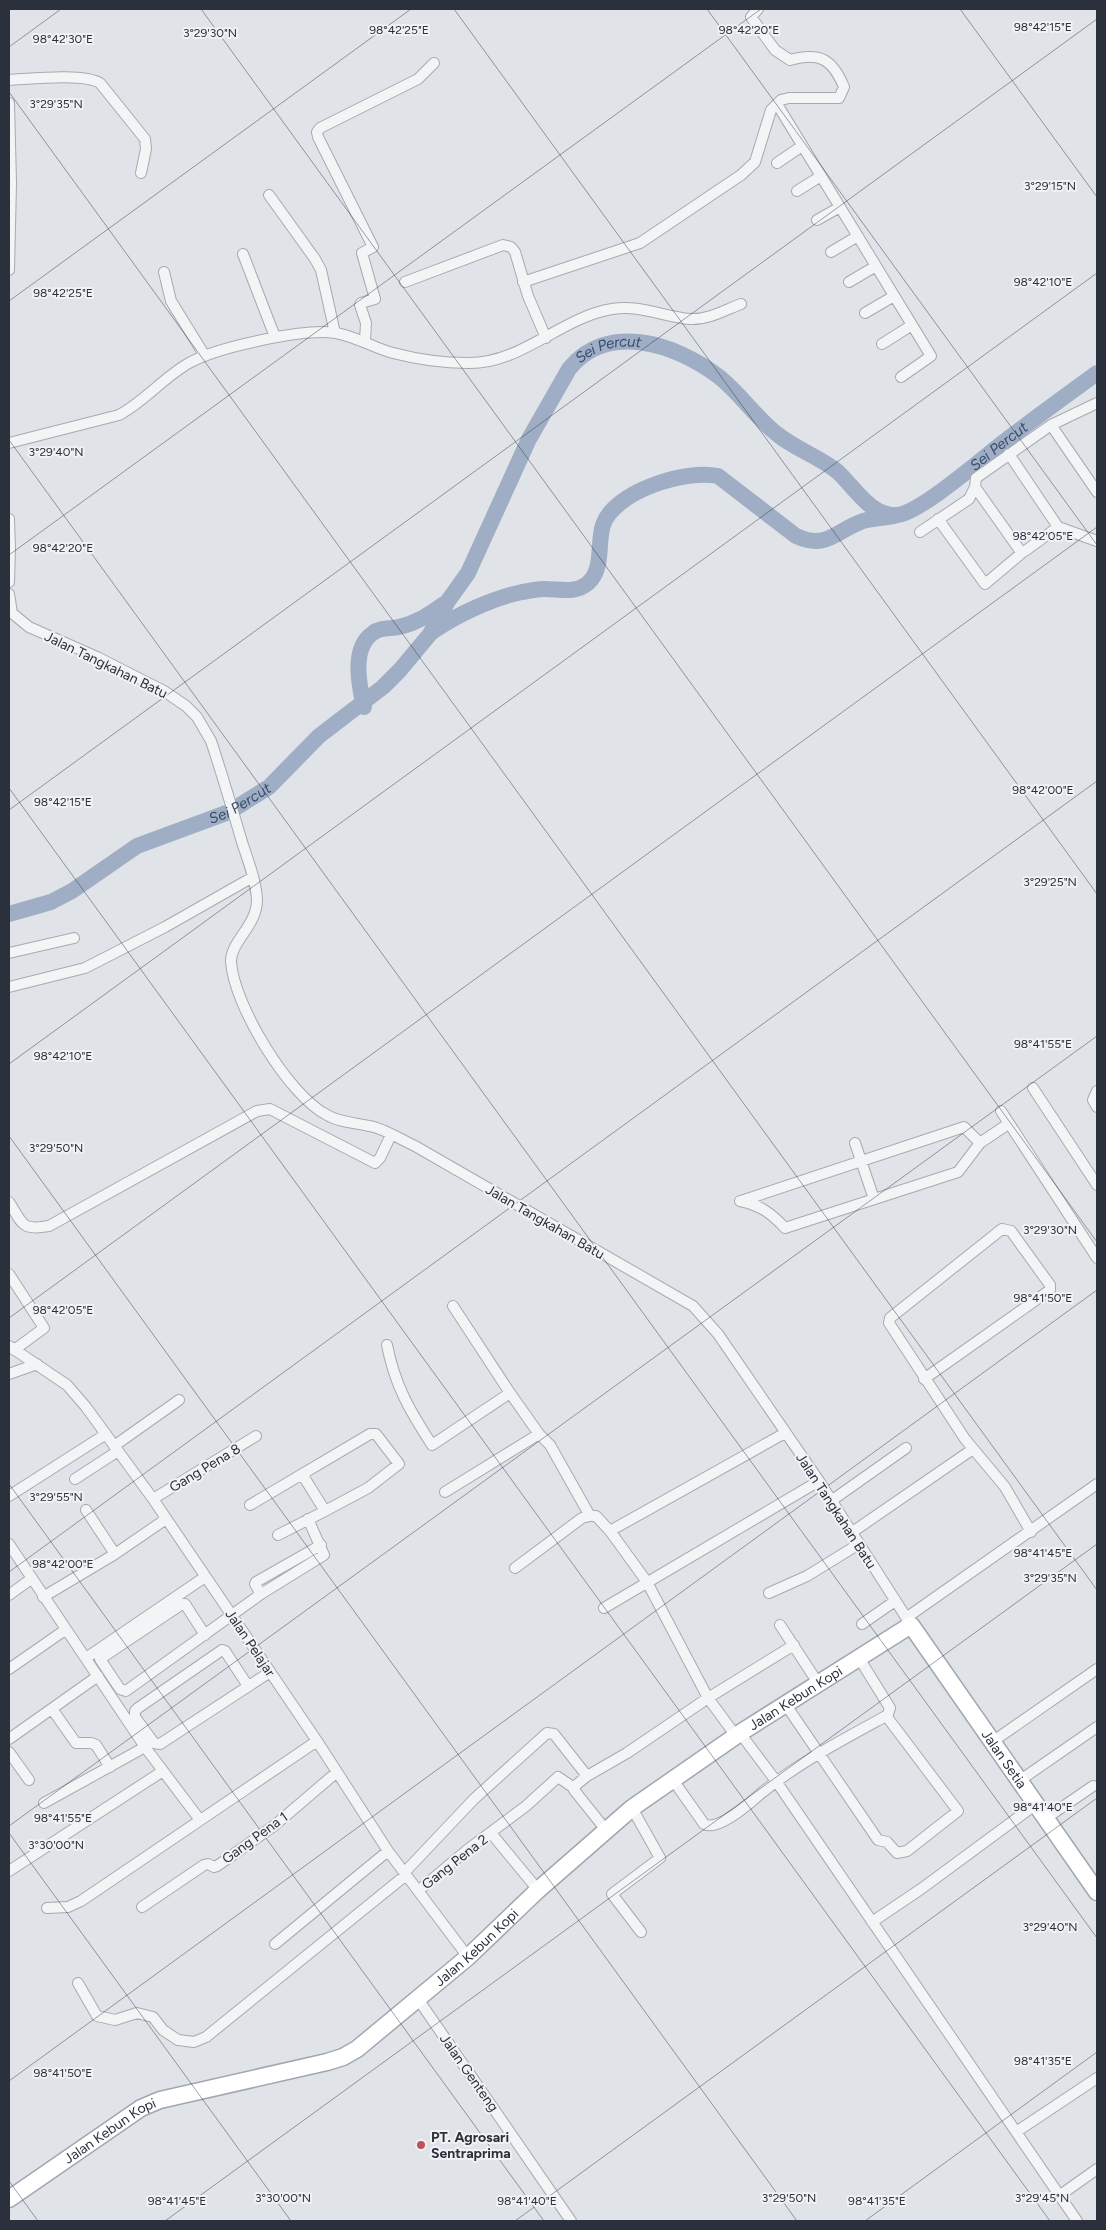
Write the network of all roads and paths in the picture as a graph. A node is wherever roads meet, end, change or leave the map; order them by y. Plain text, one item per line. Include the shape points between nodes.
1 (758, 9) edge
2 (434, 64) dead end
3 (9, 80) edge
4 (9, 103) edge
5 (777, 104) junction
6 (802, 146) junction
7 (777, 163) dead end
8 (141, 173) dead end
9 (821, 176) junction
10 (797, 191) dead end
11 (269, 195) dead end
12 (840, 206) junction
13 (817, 220) dead end
14 (858, 236) junction
15 (831, 252) dead end
16 (244, 254) dead end
17 (876, 266) junction
18 (9, 270) edge
19 (164, 272) dead end
20 (405, 282) dead end
21 (523, 282) junction
22 (849, 282) dead end
23 (894, 296) junction
24 (740, 304) dead end
25 (865, 313) dead end
26 (912, 325) junction
27 (335, 333) junction
28 (275, 337) junction
29 (546, 338) junction
30 (365, 341) junction
31 (882, 344) dead end
32 (205, 356) junction
33 (901, 377) dead end
34 (1096, 408) edge
35 (1051, 425) junction
36 (9, 443) edge
37 (1009, 454) junction
38 (975, 487) junction
39 (1097, 492) edge
40 (9, 519) edge
41 (938, 519) junction
42 (1058, 527) junction
43 (920, 532) dead end
44 (1097, 541) edge
45 (1023, 552) junction
46 (9, 582) edge
47 (9, 594) edge
48 (253, 877) junction
49 (74, 938) dead end
50 (9, 953) edge
51 (9, 987) edge
52 (1033, 1088) dead end
53 (1097, 1091) edge
54 (1097, 1106) edge
55 (1000, 1112) dead end
56 (1008, 1124) junction
57 (391, 1135) junction
58 (855, 1142) dead end
59 (980, 1143) junction
60 (862, 1161) junction
61 (1097, 1185) edge
62 (874, 1199) junction
63 (9, 1202) edge
64 (1097, 1258) edge
65 (9, 1274) edge
66 (453, 1306) dead end
67 (386, 1345) dead end
68 (12, 1348) edge
69 (37, 1364) junction
70 (9, 1374) edge
71 (924, 1379) junction
72 (510, 1393) junction
73 (179, 1400) dead end
74 (785, 1433) junction
75 (106, 1434) junction
76 (539, 1434) junction
77 (256, 1436) dead end
78 (906, 1448) dead end
79 (973, 1448) junction
80 (116, 1449) junction
81 (302, 1474) junction
82 (74, 1479) dead end
83 (819, 1481) junction
84 (1097, 1484) edge
85 (446, 1492) dead end
86 (9, 1496) edge
87 (153, 1499) junction
88 (831, 1501) junction
89 (250, 1505) dead end
90 (86, 1510) dead end
91 (325, 1511) junction
92 (590, 1516) junction
93 (166, 1519) junction
94 (308, 1519) junction
95 (610, 1531) junction
96 (1030, 1532) junction
97 (851, 1533) junction
98 (278, 1535) dead end
99 (9, 1544) edge
100 (858, 1544) junction
101 (115, 1554) junction
102 (515, 1568) dead end
103 (206, 1578) junction
104 (31, 1579) junction
105 (647, 1582) junction
106 (769, 1593) dead end
107 (9, 1595) edge
108 (43, 1597) junction
109 (895, 1602) junction
110 (604, 1608) dead end
111 (232, 1616) junction
112 (908, 1621) junction
113 (862, 1624) dead end
114 (780, 1625) dead end
115 (66, 1630) junction
116 (205, 1635) junction
117 (794, 1645) junction
118 (86, 1658) junction
119 (859, 1658) junction
120 (9, 1669) edge
121 (1097, 1669) edge
122 (270, 1672) junction
123 (98, 1676) junction
124 (818, 1683) junction
125 (248, 1686) junction
126 (708, 1698) junction
127 (786, 1705) junction
128 (52, 1709) junction
129 (886, 1716) junction
130 (1097, 1727) edge
131 (738, 1735) junction
132 (9, 1739) edge
133 (317, 1741) junction
134 (992, 1742) junction
135 (146, 1747) junction
136 (9, 1752) edge
137 (818, 1753) junction
138 (110, 1767) junction
139 (163, 1771) junction
140 (338, 1772) junction
141 (587, 1776) junction
142 (29, 1780) dead end
143 (673, 1780) junction
144 (776, 1781) junction
145 (1019, 1781) junction
146 (1094, 1786) dead end
147 (574, 1788) junction
148 (44, 1802) dead end
149 (1035, 1805) junction
150 (632, 1808) junction
151 (1045, 1819) junction
152 (200, 1820) junction
153 (606, 1830) junction
154 (491, 1833) junction
155 (388, 1851) junction
156 (9, 1871) edge
157 (405, 1874) junction
158 (538, 1890) junction
159 (418, 1891) junction
160 (1097, 1892) edge
161 (142, 1907) dead end
162 (48, 1908) dead end
163 (872, 1922) junction
164 (641, 1932) dead end
165 (275, 1944) dead end
166 (468, 1957) junction
167 (78, 1983) dead end
168 (418, 1999) junction
169 (1097, 2078) edge
170 (1016, 2132) junction
171 (1097, 2169) edge
172 (1059, 2196) junction
173 (9, 2199) edge
174 (571, 2221) edge
175 (1077, 2221) edge

1 - 5 street via 751,17 775,50 790,60 807,55 822,57 838,73 844,87 838,98 789,98
2 - 30 street via 418,79 317,132 373,247 362,253 375,299 360,305 366,323
3 - 8 street via 76,78 100,83 145,139
4 - 18 street
5 - 6 street
5 - 21 street via 772,110 755,162 741,175 640,243
6 - 7 street
6 - 9 street
9 - 10 street
9 - 12 street
11 - 27 street via 321,270
12 - 13 street
12 - 14 street
14 - 15 street
14 - 17 street
16 - 28 street
17 - 22 street
17 - 23 street
19 - 32 street via 171,301
20 - 21 street via 502,244 515,252
21 - 29 street
23 - 25 street
23 - 26 street
24 - 29 street via 707,318 691,319 628,307 612,308 589,314
26 - 31 street
26 - 33 street via 931,356
27 - 28 street
27 - 30 street
28 - 32 street
29 - 30 street via 495,360 469,364 392,353
32 - 36 street via 188,364 119,415
34 - 35 street
35 - 37 street
35 - 39 street
37 - 38 street via 976,478
37 - 42 street
38 - 41 street via 969,499
38 - 45 street
40 - 46 street
41 - 43 street
41 - 45 street via 985,584
42 - 44 street
42 - 45 street
47 - 48 street, Jalan Tangkahan Batu via 12,612 29,627 156,686 186,706 206,729
48 - 51 street via 85,968
48 - 57 street, Jalan Tangkahan Batu via 256,912 232,951 231,962 239,993 252,1023 276,1063 314,1107 328,1116
49 - 50 street
52 - 61 street
53 - 54 street via 1093,1100
55 - 56 street
56 - 59 street
56 - 64 street
57 - 63 street via 375,1163 270,1109 257,1111 49,1226 33,1229 23,1225
57 - 74 street, Jalan Tangkahan Batu via 693,1306 718,1334
58 - 60 street
59 - 60 street via 964,1127
59 - 62 street via 958,1172
60 - 62 street
60 - 62 street via 740,1201 771,1213 785,1228
65 - 68 street via 44,1328
66 - 72 street
67 - 72 street via 398,1388 432,1444
68 - 69 street, Jalan Pelajar
69 - 70 street
69 - 75 street, Jalan Pelajar via 67,1385
71 - 71 street via 1050,1290 1050,1285 1011,1231 1002,1229 996,1233 890,1318 889,1323
71 - 79 street
72 - 76 street
73 - 80 street
74 - 83 street, Jalan Tangkahan Batu
74 - 95 street
75 - 80 street, Jalan Pelajar
75 - 86 street
76 - 85 street
76 - 92 street via 550,1445
77 - 87 street, Gang Pena 8
78 - 88 street
79 - 96 street via 1005,1487
79 - 97 street
80 - 82 street
80 - 87 street, Jalan Pelajar
81 - 89 street
81 - 91 street
81 - 91 street via 370,1434 382,1439 399,1464 368,1488
83 - 88 street, Jalan Tangkahan Batu
83 - 105 street
84 - 96 street
87 - 93 street, Jalan Pelajar
88 - 97 street, Jalan Tangkahan Batu
90 - 101 street
91 - 94 street
92 - 95 street via 596,1516
92 - 102 street via 582,1518
93 - 101 street
93 - 103 street, Jalan Pelajar
94 - 98 street
94 - 111 street via 323,1550 256,1582 261,1594
95 - 105 street
96 - 112 street
97 - 100 street, Jalan Tangkahan Batu
99 - 104 street
100 - 106 street via 807,1576
100 - 109 street, Jalan Tangkahan Batu
101 - 108 street
103 - 111 street, Jalan Pelajar
103 - 118 street
104 - 107 street
104 - 108 street
105 - 110 street
105 - 126 street
108 - 115 street
109 - 112 street, Jalan Tangkahan Batu
109 - 113 street
111 - 116 street
111 - 122 street, Jalan Pelajar
112 - 119 main road, Jalan Kebun Kopi
112 - 134 main road, Jalan Setia
114 - 117 street
115 - 118 street
115 - 120 street
116 - 116 street via 182,1604 100,1659 120,1689 126,1691
117 - 124 street
117 - 126 street
118 - 123 street
119 - 124 main road, Jalan Kebun Kopi
119 - 129 street via 890,1708
121 - 134 street
122 - 125 street
122 - 133 street, Jalan Pelajar
123 - 128 street
123 - 135 street
124 - 127 main road, Jalan Kebun Kopi
125 - 125 street via 222,1650 138,1708 135,1717 154,1742 160,1744
126 - 131 street
126 - 141 street
127 - 131 main road, Jalan Kebun Kopi
127 - 137 street
128 - 132 street
128 - 138 street via 76,1743 96,1745
129 - 137 street
129 - 137 street via 958,1812 903,1853 897,1853 888,1843 878,1840
130 - 145 street
131 - 143 main road, Jalan Kebun Kopi
131 - 144 street
133 - 140 street, Jalan Pelajar
133 - 152 street
134 - 145 main road, Jalan Setia
135 - 138 street
135 - 139 street
136 - 142 street
137 - 144 street
138 - 148 street
139 - 152 street
139 - 156 street
140 - 155 street, Jalan Pelajar
140 - 161 street, Gang Pena 1 via 275,1825 217,1866 204,1866
141 - 147 street
141 - 157 street via 554,1734 547,1733 474,1799
143 - 144 street via 708,1827 733,1816
143 - 150 main road, Jalan Kebun Kopi
144 - 163 street
145 - 149 main road, Jalan Setia
146 - 151 street
147 - 153 street
147 - 154 street, Gang Pena 2 via 558,1777
149 - 151 main road, Jalan Setia
149 - 163 street
150 - 153 main road, Jalan Kebun Kopi
150 - 164 street via 660,1858 612,1894
151 - 160 main road, Jalan Setia
152 - 162 street via 81,1901 68,1907
153 - 158 main road, Jalan Kebun Kopi
154 - 158 street
154 - 159 street, Gang Pena 2
155 - 157 street, Jalan Pelajar
155 - 165 street
157 - 159 street, Jalan Pelajar
157 - 167 street via 247,2005 206,2037 194,2042 178,2040 163,2030 153,2017 138,2013 115,2020 97,2016
158 - 166 main road, Jalan Kebun Kopi
159 - 166 street, Jalan Pelajar
163 - 170 street
166 - 168 main road, Jalan Kebun Kopi
168 - 173 main road, Jalan Kebun Kopi via 358,2049 343,2057 160,2100 141,2108
168 - 174 street, Jalan Genteng
169 - 170 street
170 - 172 street
171 - 172 street
172 - 175 street

